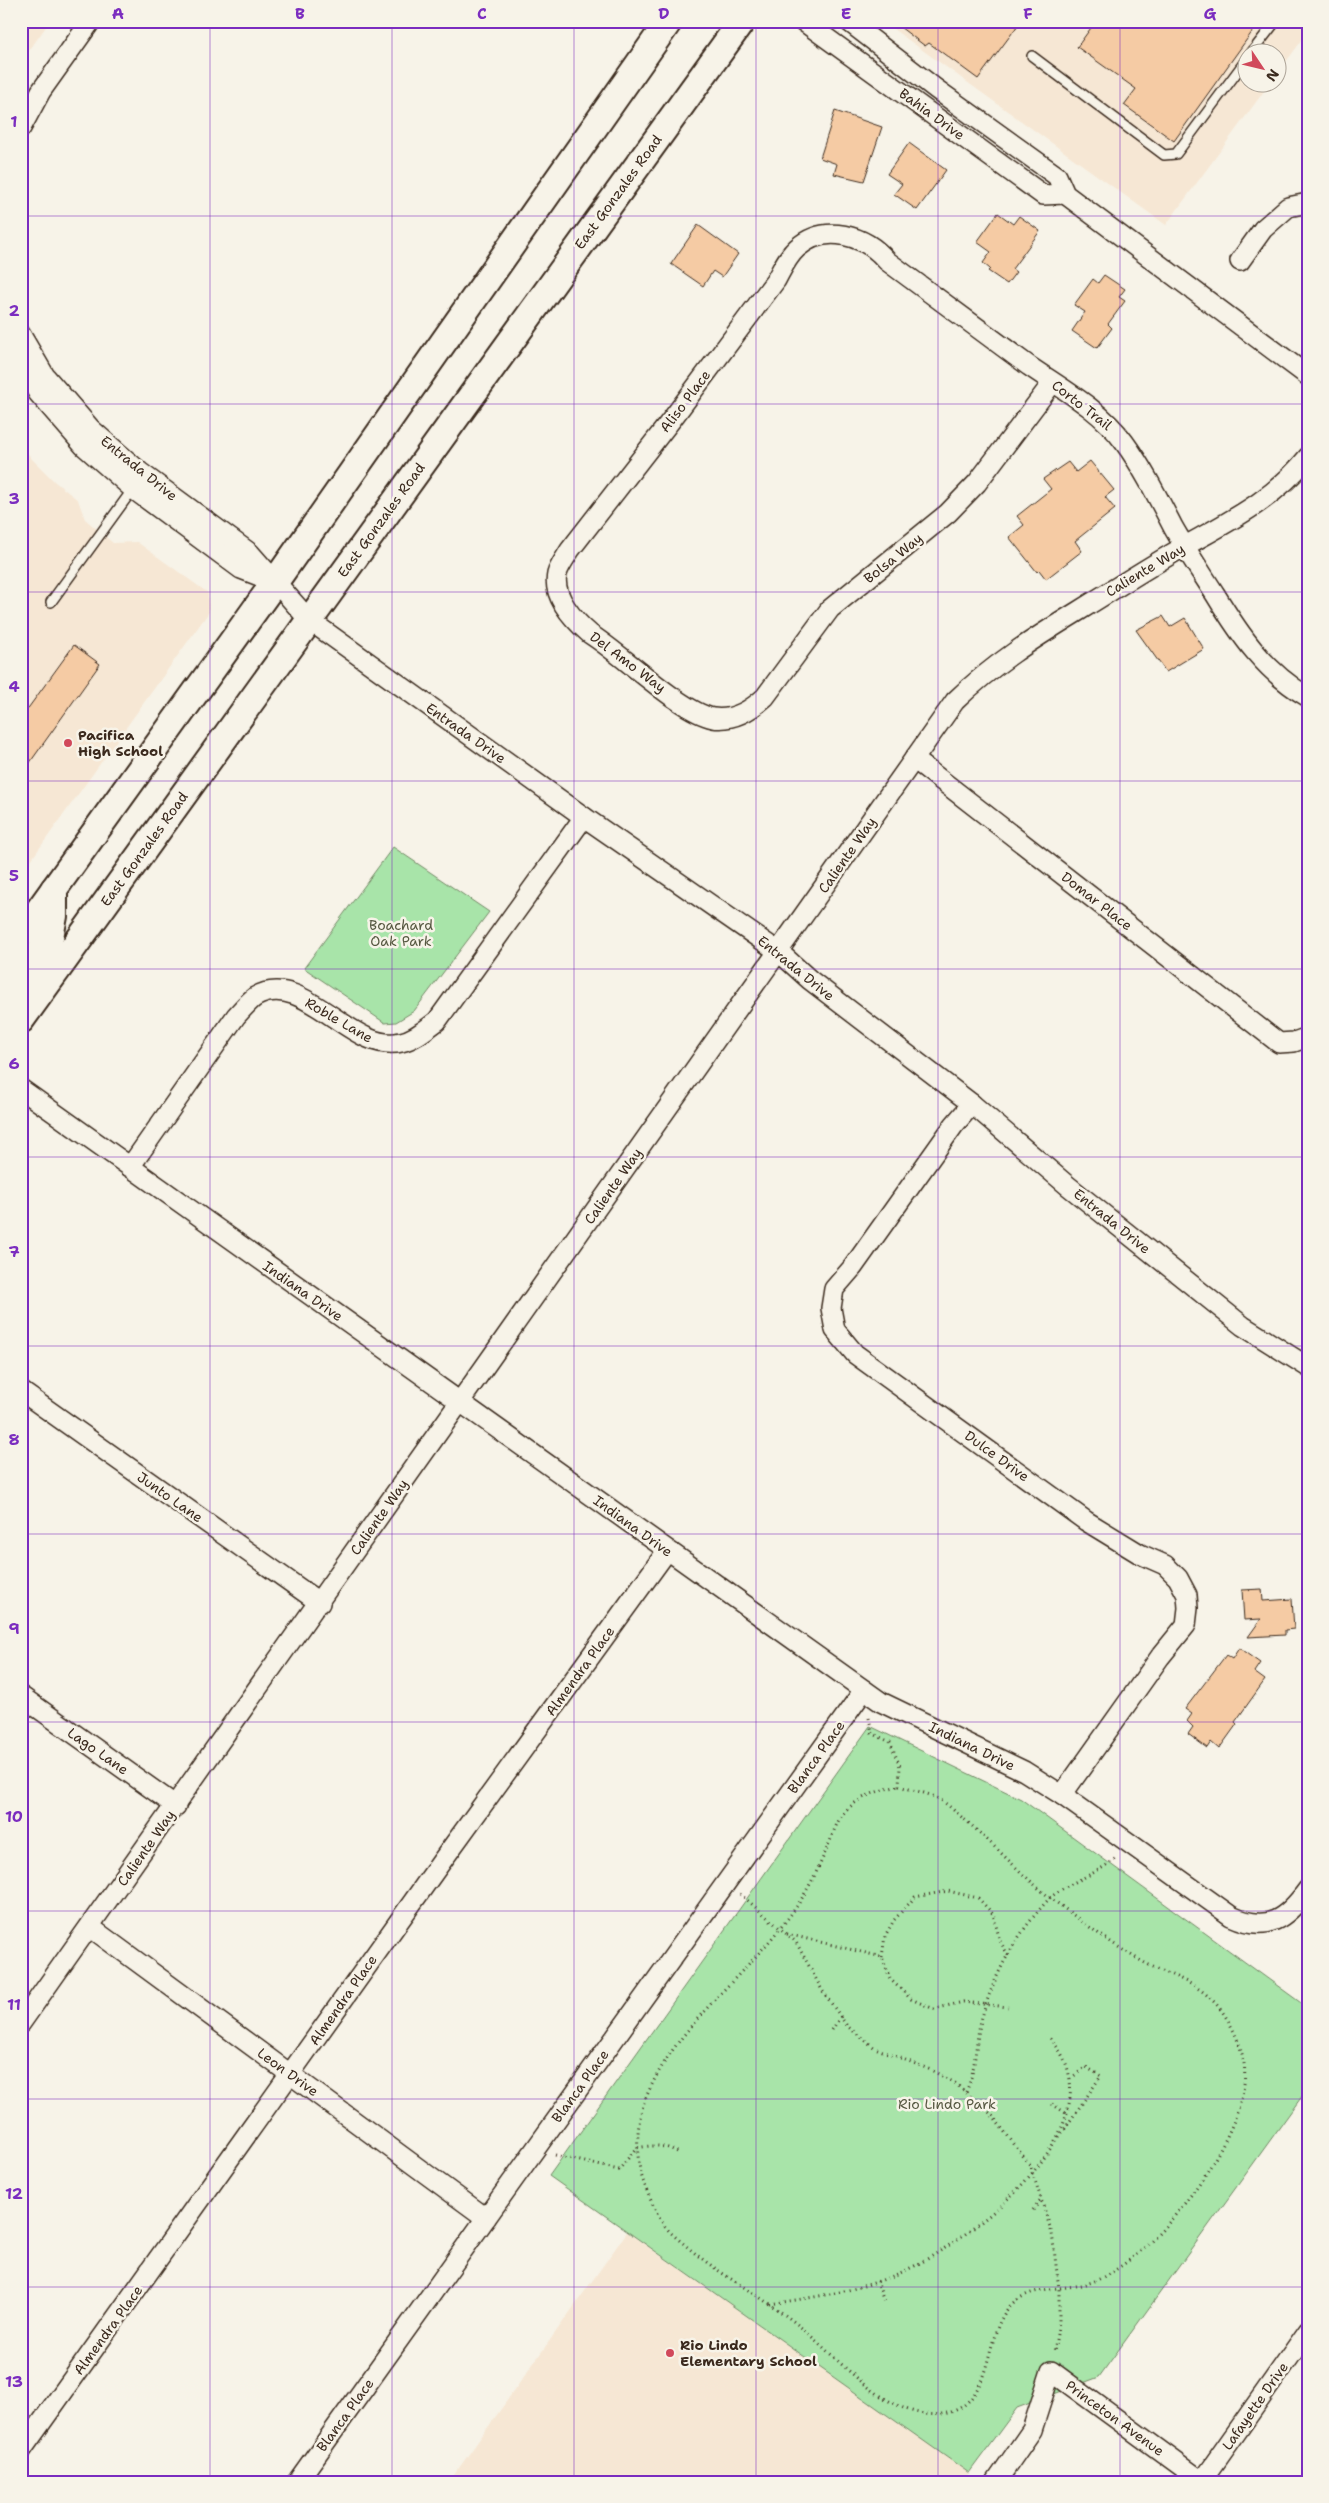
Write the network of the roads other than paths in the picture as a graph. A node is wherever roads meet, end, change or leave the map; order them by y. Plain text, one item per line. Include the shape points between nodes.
1 (91, 21) edge
2 (669, 21) edge
3 (742, 21) edge
4 (803, 21) edge
5 (848, 21) edge
6 (1276, 21) edge
7 (1260, 42) edge
8 (1032, 56) dead end
9 (867, 66) junction
10 (1236, 73) edge
11 (986, 124) junction
12 (21, 128) edge
13 (1065, 194) junction
14 (1308, 203) edge
15 (824, 235) joint
16 (1240, 261) dead end
17 (21, 335) edge
18 (21, 364) edge
19 (1308, 376) edge
20 (1053, 382) junction
21 (1308, 457) edge
22 (134, 489) junction
23 (1185, 546) junction
24 (557, 579) joint
25 (275, 582) junction
26 (51, 602) dead end
27 (309, 620) junction
28 (1308, 697) edge
29 (723, 718) joint
30 (914, 759) junction
31 (584, 817) junction
32 (54, 889) junction
33 (21, 935) edge
34 (779, 952) junction
35 (21, 981) edge
36 (21, 1020) edge
37 (1308, 1037) edge
38 (21, 1089) edge
39 (972, 1104) junction
40 (130, 1167) junction
41 (1308, 1367) edge
42 (21, 1391) edge
43 (460, 1402) junction
44 (667, 1551) junction
45 (320, 1603) junction
46 (864, 1690) junction
47 (21, 1696) edge
48 (1062, 1794) junction
49 (176, 1806) junction
50 (1308, 1889) edge
51 (90, 1927) junction
52 (21, 2023) edge
53 (291, 2074) junction
54 (486, 2218) junction
55 (1308, 2331) edge
56 (21, 2451) edge
57 (297, 2482) edge
58 (996, 2482) edge
59 (1202, 2482) edge

1 - 12 street via 41,91
2 - 25 main road
3 - 27 main road, East Gonzales Road
4 - 9 street, Bahia Drive
5 - 11 street, Bahia Drive
6 - 7 lane
8 - 10 lane via 1164,155 1176,154
9 - 11 street via 879,63 970,124
9 - 13 street, Bahia Drive via 1043,195
11 - 13 street, Bahia Drive via 1057,176
13 - 19 street, Bahia Drive
14 - 16 street via 1288,207 1263,229
15 - 20 street, Corto Trail via 843,234 869,244 887,261
15 - 24 street, Aliso Place via 797,248 785,262 776,280 672,419 575,542
17 - 25 street, Entrada Drive via 45,376 91,429 140,472 250,553
18 - 22 street, Entrada Drive via 38,393 84,446
20 - 23 street, Corto Trail via 1104,420 1123,440
20 - 29 street, Bolsa Way via 977,483 948,513 830,609 755,707
21 - 23 street, Caliente Way via 1275,491 1245,513
22 - 25 street, Entrada Drive via 241,569
22 - 26 lane
23 - 28 street, Corto Trail via 1252,651 1279,677
23 - 30 street, Caliente Way via 1000,660 954,701
24 - 29 street, Del Amo Way via 566,606 576,622 590,634 691,710
25 - 27 street, Entrada Drive
25 - 32 main road
27 - 31 street, Entrada Drive
27 - 36 main road, East Gonzales Road
30 - 34 street, Caliente Way
30 - 37 street, Domar Place via 1280,1043
31 - 34 street, Entrada Drive
31 - 40 street, Roble Lane via 437,1021 418,1035 383,1044 365,1038 306,999 273,992 255,997 236,1016
32 - 33 main road
32 - 35 main road via 50,937
34 - 39 street, Entrada Drive via 810,980
34 - 43 street, Caliente Way
38 - 40 street, Indiana Drive
39 - 41 street, Entrada Drive via 1243,1326
39 - 48 street, Dulce Drive via 834,1289 831,1308 835,1330 855,1354 1086,1521 1140,1554 1165,1565 1178,1578 1186,1595 1186,1625
40 - 43 street, Indiana Drive
42 - 45 street, Junto Lane
43 - 44 street, Indiana Drive
43 - 45 street, Caliente Way
44 - 46 street, Indiana Drive
44 - 53 street, Almendra Place
45 - 49 street, Caliente Way
46 - 48 street, Indiana Drive via 881,1702 1024,1771
46 - 54 street, Blanca Place
47 - 49 street, Lago Lane
48 - 50 street, Indiana Drive via 1130,1845 1247,1923 1265,1924 1283,1917
49 - 51 street, Caliente Way
51 - 52 street, Caliente Way
51 - 53 street, Leon Drive
53 - 54 street, Leon Drive
53 - 56 street, Almendra Place
54 - 57 street, Blanca Place
55 - 59 street, Lafayette Drive
58 - 59 street, Princeton Avenue via 1032,2430 1051,2371

